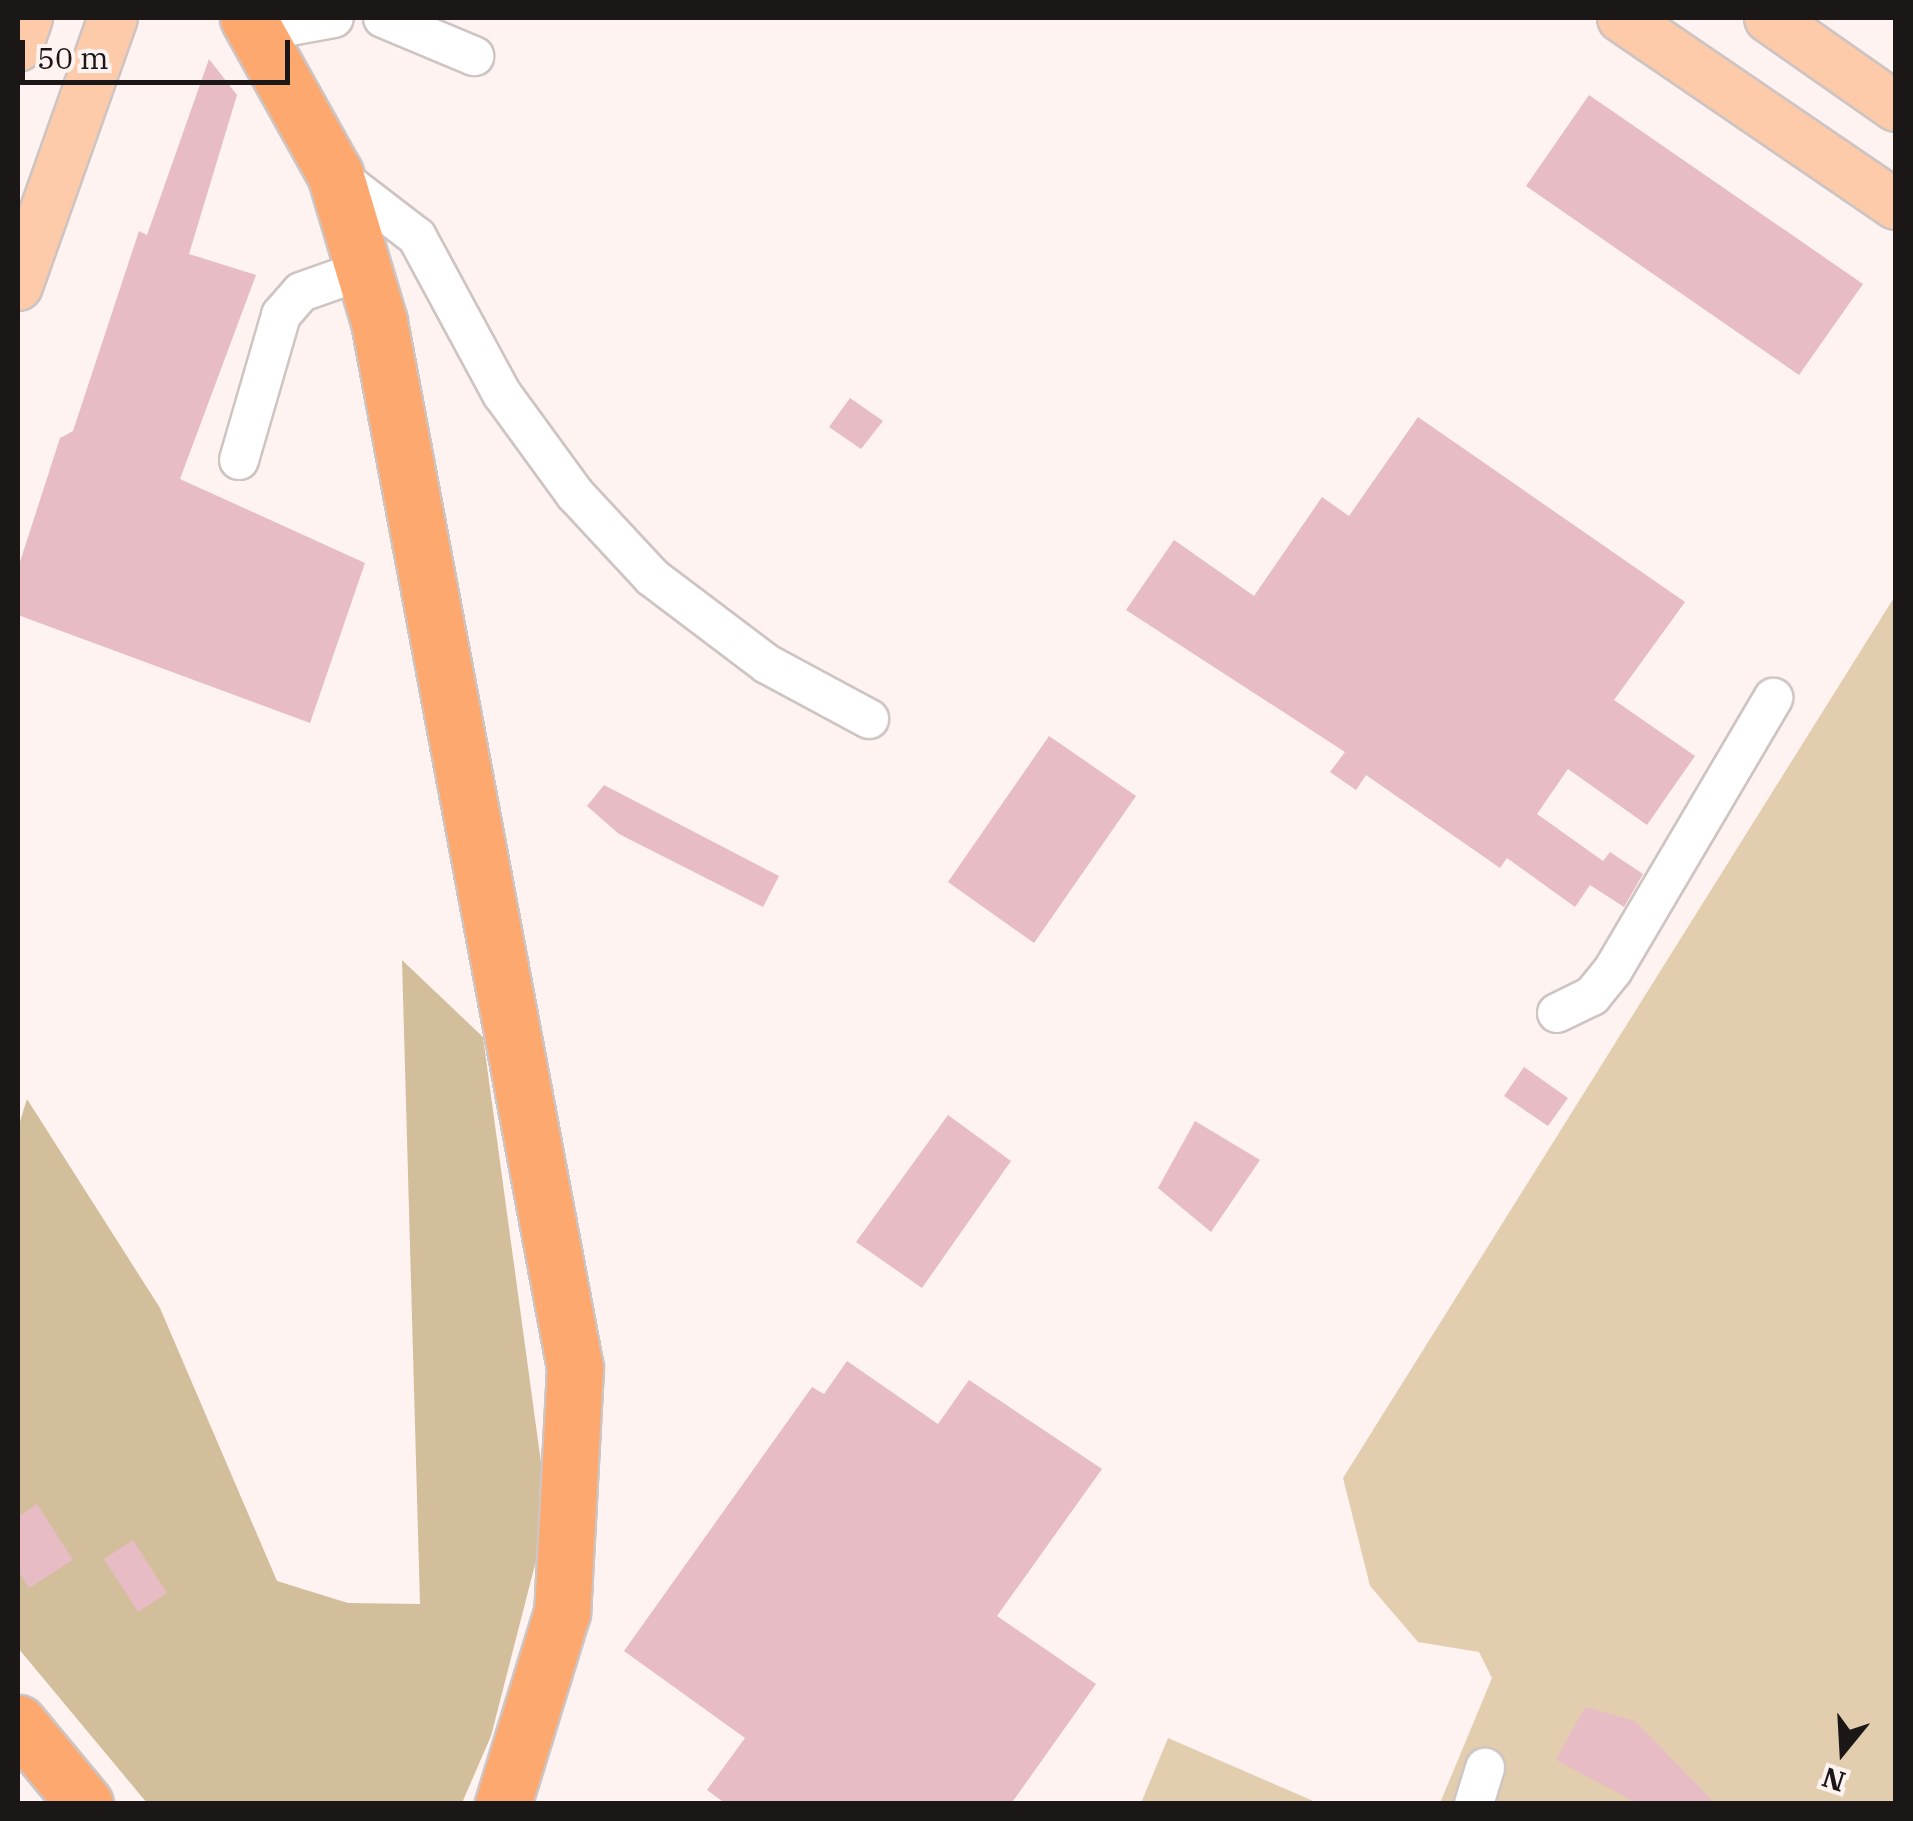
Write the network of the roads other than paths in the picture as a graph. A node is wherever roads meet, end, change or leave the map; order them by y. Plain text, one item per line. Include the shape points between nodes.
1 (28, 18) edge
2 (113, 18) edge
3 (334, 18) edge
4 (383, 18) edge
5 (1622, 18) edge
6 (1769, 18) edge
7 (252, 25) edge
8 (18, 48) edge
9 (474, 56) dead end
10 (1896, 106) edge
11 (335, 174) junction
12 (1896, 205) edge
13 (364, 270) junction
14 (18, 286) edge
15 (239, 460) dead end
16 (1773, 698) dead end
17 (869, 720) dead end
18 (1557, 1012) dead end
19 (18, 1722) edge
20 (85, 1804) edge
21 (502, 1804) edge

1 - 8 main road
2 - 14 main road
3 - 7 lane
4 - 9 lane
5 - 12 main road
6 - 10 main road
7 - 11 highway
11 - 13 highway
11 - 17 lane via 417,238 502,394 574,494 652,577 766,664
13 - 15 lane via 301,292 281,316
13 - 21 highway via 575,1368 562,1612
16 - 18 lane via 1613,970 1592,996
19 - 20 highway

